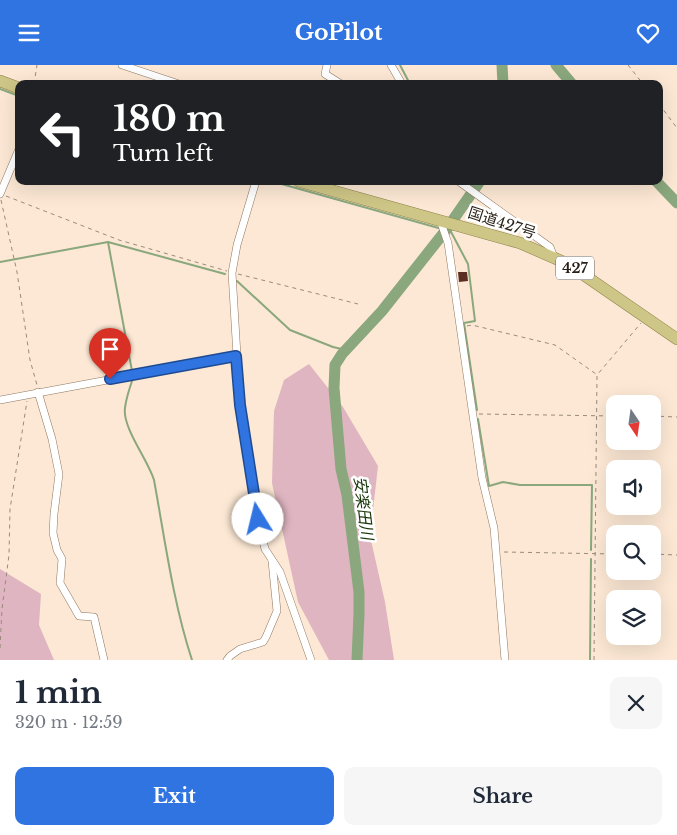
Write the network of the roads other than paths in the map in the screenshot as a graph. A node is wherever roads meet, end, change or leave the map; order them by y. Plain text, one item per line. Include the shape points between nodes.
1 (122, 65) edge
2 (327, 65) edge
3 (391, 65) edge
4 (167, 80) edge
5 (335, 80) edge
6 (400, 80) edge
7 (0, 81) edge
8 (15, 87) edge
9 (15, 158) edge
10 (255, 185) edge
11 (311, 185) edge
12 (464, 185) edge
13 (0, 194) edge
14 (447, 226) junction
15 (554, 257) junction
16 (677, 339) edge
17 (236, 356) junction
18 (38, 392) junction
19 (0, 400) edge
20 (272, 560) junction
21 (104, 660) edge
22 (227, 660) edge
23 (311, 660) edge
24 (505, 660) edge

1 - 4 street
2 - 5 street via 325,74
3 - 6 street
7 - 8 highway
9 - 13 street
10 - 17 street via 232,273
11 - 14 highway, 国道427号 / 427
12 - 15 street via 550,247
14 - 15 highway, 国道427号 / 427 via 520,243
14 - 24 street via 482,478 494,528
15 - 16 highway, 国道427号 / 427 via 568,263
17 - 18 street
17 - 20 street via 240,405 258,519
18 - 19 street
18 - 21 street via 59,474 54,533 62,559 60,583 79,616 94,617
20 - 22 street via 277,611 266,637 263,642 240,649
20 - 23 street via 280,572

